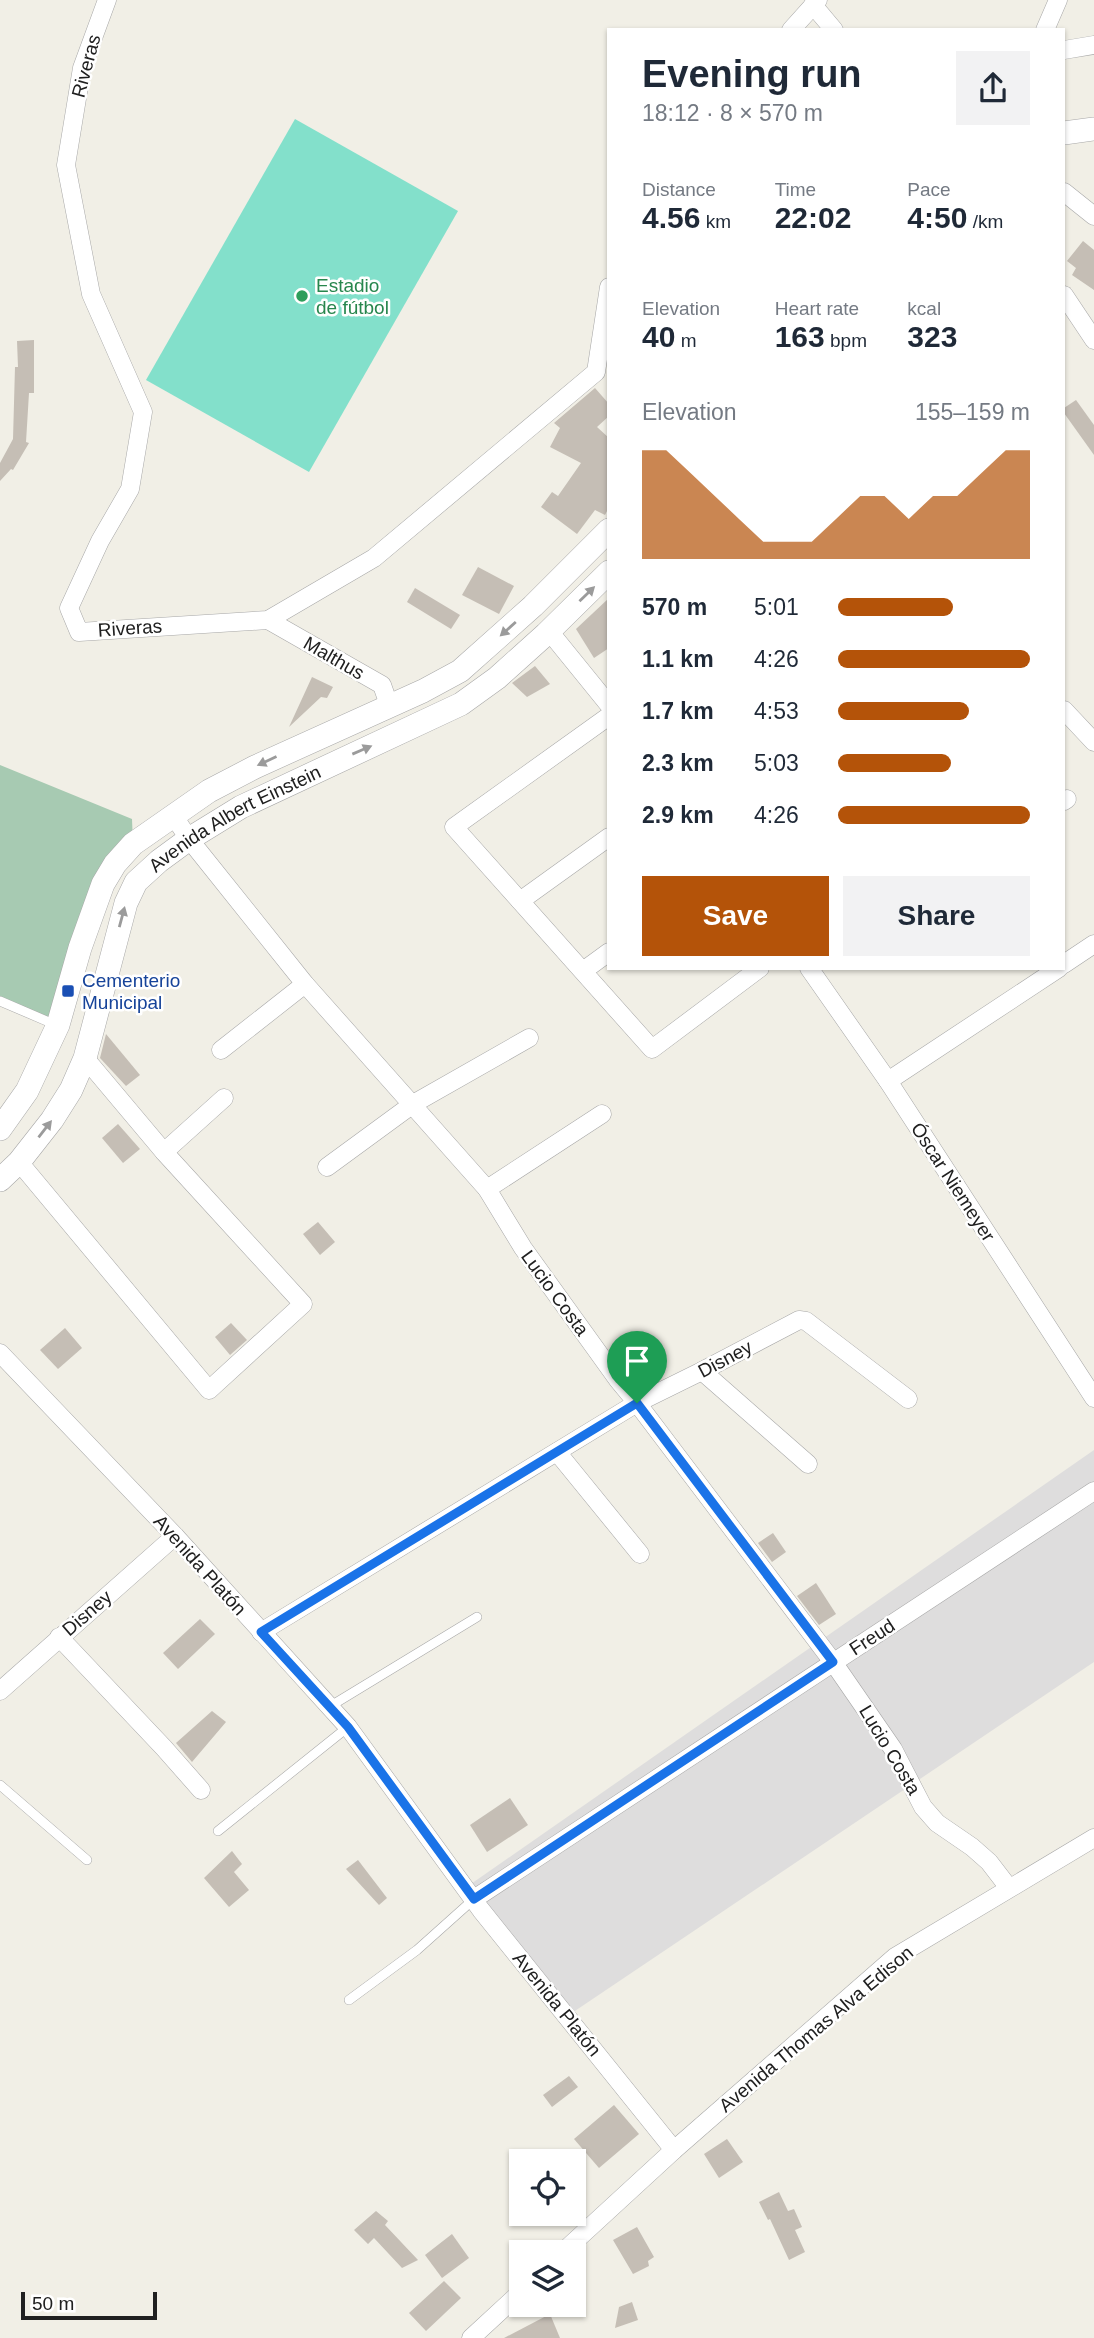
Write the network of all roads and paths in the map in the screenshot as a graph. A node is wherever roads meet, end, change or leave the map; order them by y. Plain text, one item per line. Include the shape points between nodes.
1 (107, 0) edge
2 (1058, 0) edge
3 (816, 3) edge
4 (793, 28) edge
5 (833, 28) edge
6 (1046, 28) edge
7 (1094, 128) edge
8 (1065, 133) edge
9 (1065, 193) edge
10 (1094, 216) edge
11 (1065, 296) edge
12 (607, 300) edge
13 (1094, 340) edge
14 (607, 532) edge
15 (607, 574) edge
16 (268, 620) junction
17 (549, 631) junction
18 (607, 703) edge
19 (389, 705) junction
20 (1065, 711) edge
21 (607, 717) edge
22 (1094, 742) edge
23 (173, 815) junction
24 (607, 838) edge
25 (189, 839) junction
26 (520, 901) junction
27 (1094, 944) edge
28 (607, 953) edge
29 (1065, 963) edge
30 (757, 970) edge
31 (810, 970) edge
32 (1056, 970) edge
33 (583, 971) junction
34 (305, 984) junction
35 (0, 1001) edge
36 (58, 1026) junction
37 (529, 1038) dead end
38 (221, 1050) dead end
39 (85, 1058) junction
40 (888, 1081) junction
41 (224, 1098) dead end
42 (413, 1104) junction
43 (603, 1114) dead end
44 (0, 1129) edge
45 (164, 1152) junction
46 (19, 1162) junction
47 (327, 1167) dead end
48 (0, 1180) edge
49 (487, 1189) junction
50 (0, 1353) edge
51 (702, 1371) junction
52 (1094, 1398) edge
53 (908, 1399) dead end
54 (637, 1403) junction
55 (557, 1452) junction
56 (808, 1464) dead end
57 (1094, 1491) edge
58 (175, 1536) junction
59 (640, 1554) dead end
60 (477, 1617) dead end
61 (261, 1632) junction
62 (59, 1637) junction
63 (833, 1662) junction
64 (0, 1691) edge
65 (329, 1707) junction
66 (348, 1727) junction
67 (0, 1785) edge
68 (201, 1790) dead end
69 (218, 1831) dead end
70 (1094, 1838) edge
71 (87, 1860) dead end
72 (1009, 1888) junction
73 (474, 1899) junction
74 (349, 2000) dead end
75 (674, 2150) junction
76 (576, 2240) edge
77 (509, 2303) edge
78 (471, 2338) edge

1 - 16 street, Riveras via 82,68 66,165 91,294 144,412 130,489 69,608 79,632
2 - 6 street
3 - 4 street
3 - 5 street
7 - 8 street
9 - 10 street
11 - 13 street
12 - 16 street, Riveras via 596,372 374,558
14 -> 19 street, Avenida Albert Einstein via 460,671
17 -> 15 street, Avenida Albert Einstein
16 - 19 street, Malthus via 383,685
17 - 18 street
25 -> 17 street, Avenida Albert Einstein via 242,807 461,704
19 -> 23 street, Avenida Albert Einstein via 255,766
20 - 22 street
21 - 26 street via 454,827
23 - 25 street, Lucio Costa
23 - 36 street, Avenida Albert Einstein via 132,844 103,884
24 - 26 street
25 - 34 street, Lucio Costa
39 -> 25 street, Avenida Albert Einstein via 126,903 136,882
26 - 33 street
27 - 29 street
28 - 33 street
30 - 33 street via 652,1049
31 - 40 street, Óscar Niemeyer
32 - 40 street
34 - 38 street
34 - 42 street, Lucio Costa
35 - 36 lane
36 - 44 street, Avenida Albert Einstein via 27,1091
37 - 42 street
39 - 45 street
46 -> 39 street, Avenida Albert Einstein via 52,1120
40 - 52 street, Óscar Niemeyer
41 - 45 street
42 - 47 street
42 - 49 street, Lucio Costa
43 - 49 street
45 - 46 street via 303,1304 208,1390
46 - 48 street, Avenida Albert Einstein
49 - 54 street, Lucio Costa via 523,1248
50 - 58 street, Avenida Platón
51 - 53 street, Disney via 799,1320
51 - 54 street, Disney
51 - 56 street
54 - 55 street, Disney
54 - 63 street, Lucio Costa
55 - 59 street
55 - 61 street, Disney
57 - 63 street, Freud
58 - 61 street, Avenida Platón
58 - 62 street, Disney
60 - 65 lane
61 - 65 street, Avenida Platón
62 - 64 street, Disney
62 - 68 street
63 - 72 street, Lucio Costa via 893,1749 923,1807 989,1862
63 - 73 street, Freud
65 - 66 street, Avenida Platón
66 - 69 lane
66 - 73 street, Avenida Platón
67 - 71 lane
70 - 72 street, Avenida Thomas Alva Edison
72 - 75 street, Avenida Thomas Alva Edison via 895,1957
73 - 74 lane via 417,1950
73 - 75 street, Avenida Platón
75 - 76 street, Avenida Thomas Alva Edison
77 - 78 street

